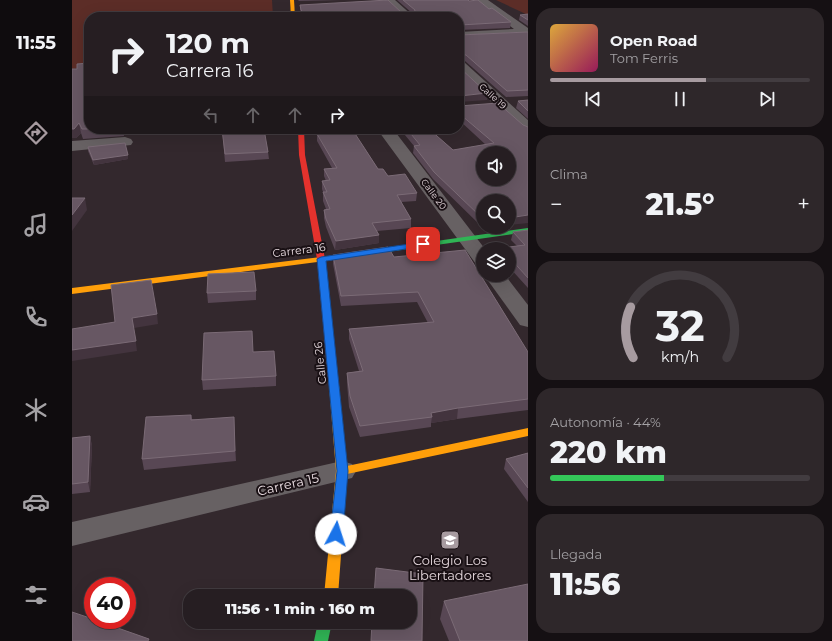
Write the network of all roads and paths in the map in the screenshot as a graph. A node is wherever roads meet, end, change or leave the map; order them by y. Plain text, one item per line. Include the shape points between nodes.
1 (390, 0) edge
2 (481, 0) edge
3 (375, 2) edge
4 (403, 12) edge
5 (527, 32) edge
6 (464, 36) edge
7 (464, 70) edge
8 (521, 102) edge
9 (501, 104) junction
10 (480, 106) edge
11 (528, 128) edge
12 (301, 134) edge
13 (389, 134) edge
14 (125, 142) edge
15 (72, 146) edge
16 (528, 230) edge
17 (466, 238) junction
18 (476, 251) edge
19 (321, 259) junction
20 (499, 282) edge
21 (72, 291) edge
22 (528, 320) edge
23 (528, 432) edge
24 (342, 471) junction
25 (72, 534) edge
26 (331, 589) edge
27 (324, 629) edge
28 (321, 641) edge

1 - 3 street
1 - 4 street
2 - 5 street
5 - 6 street
7 - 9 street, Calle 19
8 - 9 street
9 - 10 street
9 - 11 street, Calle 19
12 - 19 street, Calle 26 via 302,155
13 - 17 street, Calle 20
14 - 15 street
16 - 17 street, Carrera 16
17 - 18 street, Calle 20
17 - 19 street, Carrera 16
19 - 21 street, Carrera 16
19 - 24 street, Calle 26
20 - 22 street
23 - 24 street, Carrera 15
24 - 25 street, Carrera 15
24 - 26 street, Calle 26
27 - 28 street

